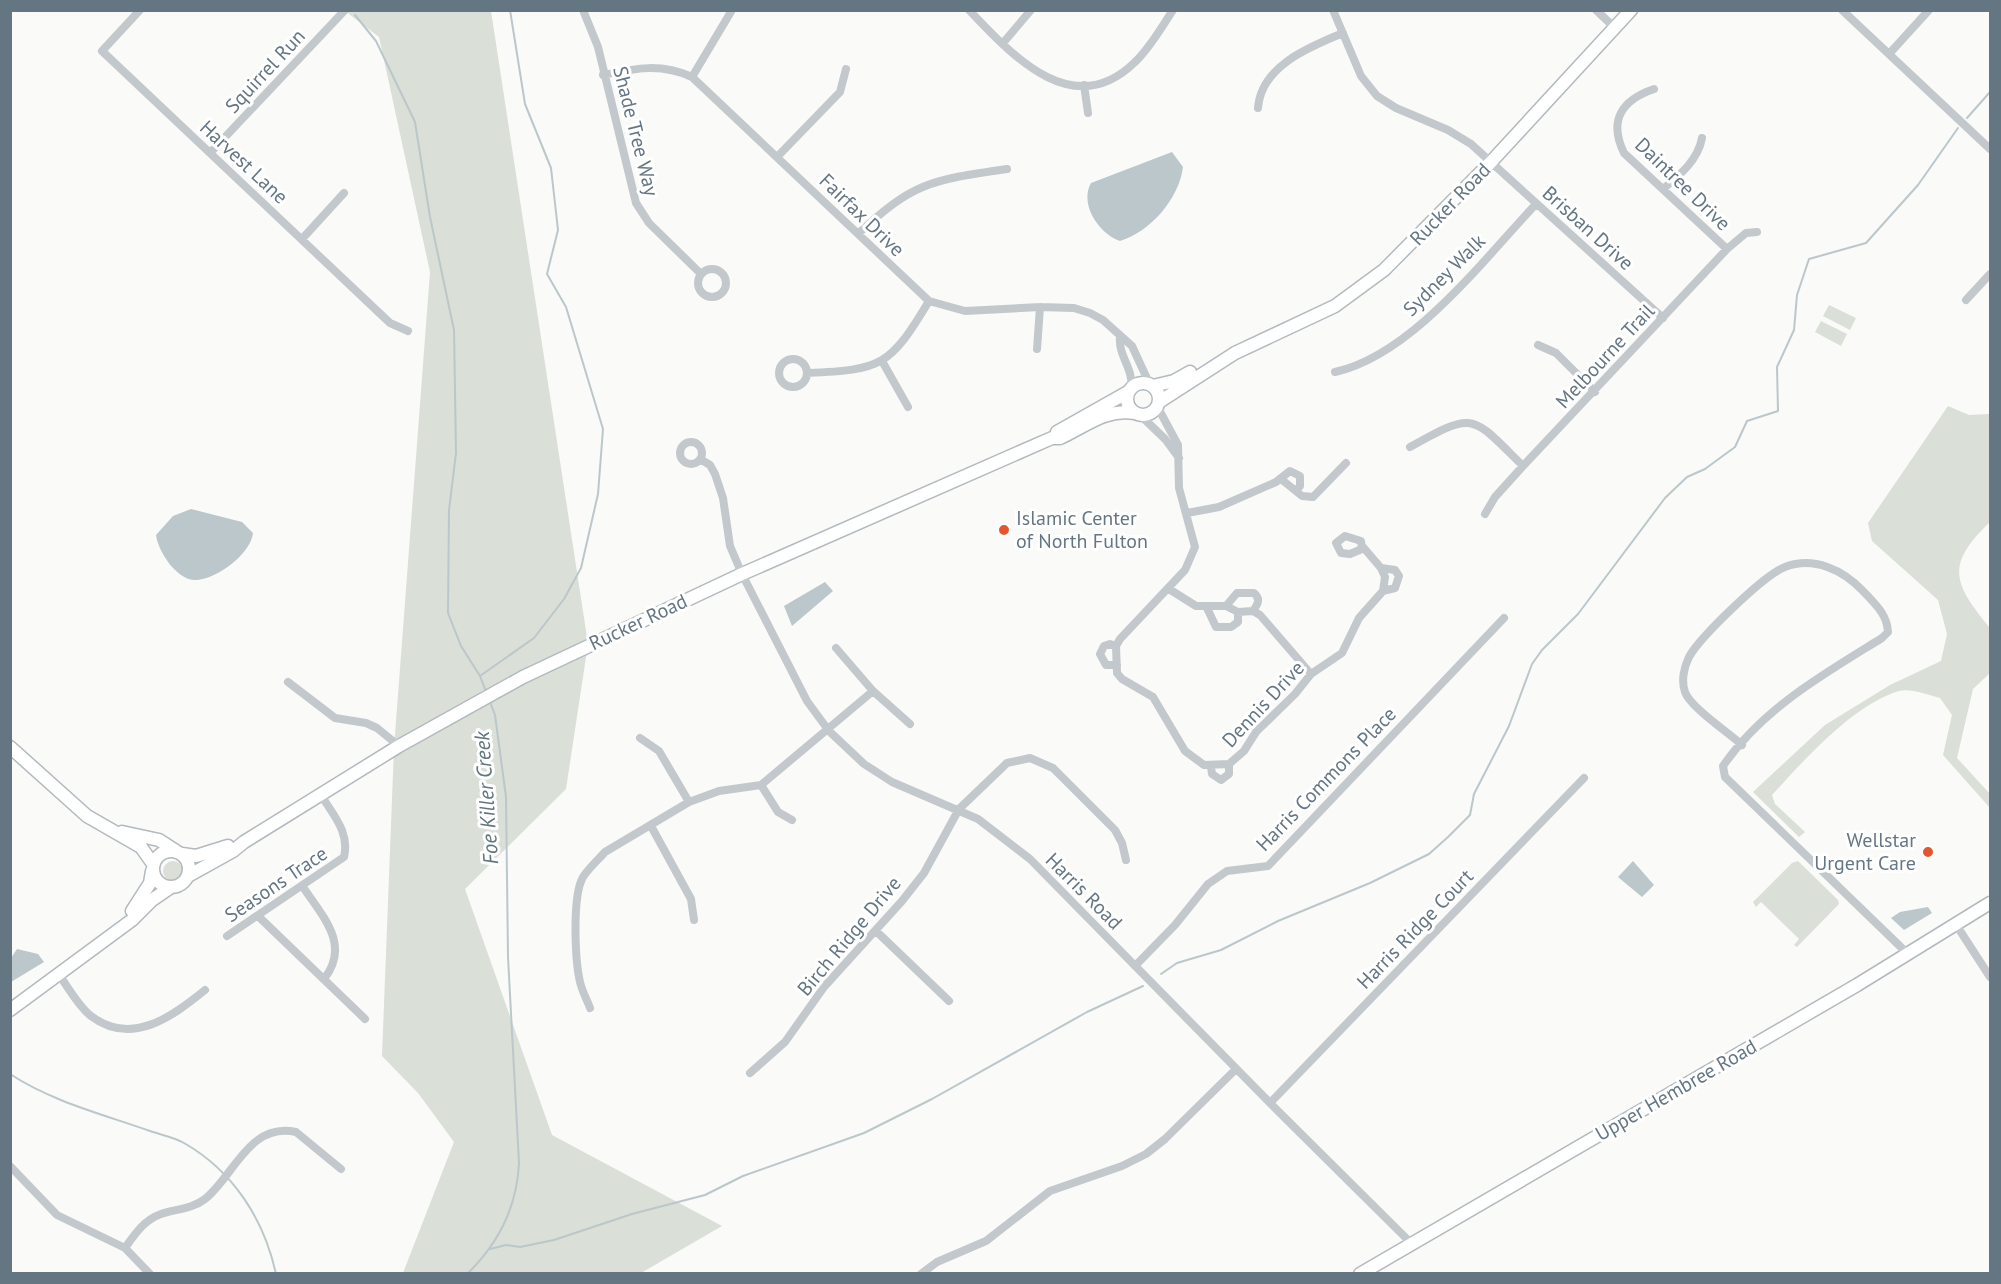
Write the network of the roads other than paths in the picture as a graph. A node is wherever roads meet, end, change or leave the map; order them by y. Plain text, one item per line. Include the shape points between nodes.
1 (140, 10) edge
2 (345, 10) edge
3 (583, 10) edge
4 (732, 10) edge
5 (969, 10) edge
6 (1031, 10) edge
7 (1173, 10) edge
8 (1332, 10) edge
9 (1596, 10) edge
10 (1631, 10) edge
11 (1842, 10) edge
12 (1929, 10) edge
13 (1615, 28) junction
14 (1343, 33) junction
15 (1003, 43) junction
16 (1889, 54) junction
17 (846, 69) dead end
18 (603, 75) junction
19 (692, 76) junction
20 (1084, 86) junction
21 (1654, 89) dead end
22 (1258, 108) dead end
23 (1088, 113) dead end
24 (1702, 138) dead end
25 (1990, 149) edge
26 (210, 153) junction
27 (778, 156) junction
28 (1491, 162) junction
29 (1007, 169) dead end
30 (1663, 189) junction
31 (344, 194) dead end
32 (1536, 204) junction
33 (1756, 232) dead end
34 (858, 234) junction
35 (302, 239) junction
36 (1727, 249) junction
37 (701, 274) dead end
38 (1990, 274) edge
39 (1966, 300) dead end
40 (929, 301) junction
41 (1040, 307) junction
42 (1663, 318) junction
43 (408, 331) dead end
44 (1120, 337) junction
45 (1538, 345) dead end
46 (1037, 349) dead end
47 (1235, 353) junction
48 (882, 362) junction
49 (1335, 372) dead end
50 (807, 373) dead end
51 (1151, 386) junction
52 (1130, 390) junction
53 (1595, 392) junction
54 (1158, 404) junction
55 (908, 407) dead end
56 (1138, 414) junction
57 (1052, 438) junction
58 (1410, 447) dead end
59 (1179, 458) junction
60 (700, 459) dead end
61 (1346, 463) dead end
62 (1523, 466) junction
63 (1281, 478) junction
64 (1296, 491) junction
65 (1187, 513) junction
66 (1485, 514) dead end
67 (1363, 547) dead end
68 (1381, 568) junction
69 (742, 574) junction
70 (1168, 589) junction
71 (1383, 591) junction
72 (1226, 606) junction
73 (1207, 608) junction
74 (1253, 611) junction
75 (1238, 612) junction
76 (1504, 618) dead end
77 (1116, 646) junction
78 (836, 648) dead end
79 (1117, 664) junction
80 (1311, 674) junction
81 (288, 682) dead end
82 (873, 691) junction
83 (910, 724) dead end
84 (829, 731) junction
85 (640, 738) dead end
86 (1742, 745) junction
87 (399, 746) junction
88 (10, 747) edge
89 (1229, 764) junction
90 (1211, 767) junction
91 (1584, 778) dead end
92 (760, 785) junction
93 (321, 795) junction
94 (689, 802) junction
95 (959, 809) junction
96 (792, 820) dead end
97 (651, 826) junction
98 (117, 832) junction
99 (244, 842) junction
100 (179, 853) junction
101 (1126, 860) dead end
102 (153, 867) junction
103 (188, 876) junction
104 (303, 886) junction
105 (171, 887) junction
106 (1990, 903) edge
107 (258, 916) junction
108 (694, 920) dead end
109 (1955, 924) junction
110 (118, 928) junction
111 (876, 931) junction
112 (227, 936) dead end
113 (1907, 953) junction
114 (1135, 966) junction
115 (59, 975) junction
116 (1990, 977) edge
117 (324, 980) junction
118 (205, 990) dead end
119 (949, 1000) dead end
120 (590, 1008) dead end
121 (10, 1010) edge
122 (365, 1019) dead end
123 (1236, 1069) junction
124 (750, 1073) dead end
125 (1270, 1103) junction
126 (10, 1166) edge
127 (341, 1169) dead end
128 (1413, 1244) junction
129 (125, 1248) junction
130 (150, 1274) edge
131 (921, 1274) edge
132 (1360, 1274) edge

1 - 26 street, Harvest Lane via 102,51
2 - 26 street, Squirrel Run
3 - 18 street, Shade Tree Way via 598,47
4 - 19 street
5 - 15 street
6 - 15 street
7 - 20 street via 1135,62 1112,78
8 - 14 street, Brisban Drive
9 - 13 street
10 - 13 main road, Rucker Road
11 - 16 street
12 - 16 street
13 - 28 main road, Rucker Road
14 - 22 street via 1308,47 1286,62 1265,87
14 - 28 street, Brisban Drive via 1362,76 1377,96 1448,130
15 - 20 street via 1041,76 1062,84
16 - 25 street
17 - 27 street via 840,92
18 - 19 street, Fairfax Drive via 654,66
18 - 37 street, Shade Tree Way via 636,203 649,223
19 - 27 street, Fairfax Drive
20 - 23 street
21 - 30 street, Daintree Drive via 1636,95 1621,111 1617,140 1623,153
24 - 30 street via 1700,151
26 - 35 street, Harvest Lane
27 - 34 street, Fairfax Drive
28 - 32 street, Brisban Drive
28 - 47 main road, Rucker Road via 1368,284 1335,306
29 - 34 street via 945,178 919,187 890,204
30 - 36 street, Daintree Drive
31 - 35 street
32 - 42 street, Brisban Drive
32 - 49 street, Sydney Walk via 1422,325 1353,368
33 - 36 street, Melbourne Trail via 1746,233
34 - 40 street, Fairfax Drive
35 - 43 street, Harvest Lane via 390,323
36 - 42 street, Melbourne Trail
38 - 39 street
40 - 41 street, Fairfax Drive via 965,311
40 - 48 street via 904,342
41 - 44 street, Fairfax Drive via 1074,308 1090,313
41 - 46 street
42 - 53 street, Melbourne Trail
44 - 51 street, Fairfax Drive via 1131,346
44 - 52 street via 1119,348 1131,374
45 - 53 street via 1556,353
47 - 51 main road, Rucker Road via 1216,358 1174,381
47 - 54 main road, Rucker Road
48 - 50 street via 854,371
48 - 55 street
51 - 52 main road via 1138,384
51 - 54 main road via 1158,394
52 - 56 main road via 1127,404
52 - 57 main road, Rucker Road via 1058,430
53 - 62 street, Melbourne Trail
54 - 56 main road via 1152,412
54 - 59 street via 1176,439
56 - 57 main road, Rucker Road via 1106,414 1065,436
56 - 59 street
57 - 69 main road, Rucker Road
58 - 62 street via 1448,426 1474,423
59 - 65 street via 1179,488
60 - 69 street, Harris Road via 715,474 730,546
61 - 64 street via 1312,497
62 - 66 street, Melbourne Trail
63 - 64 street
63 - 64 street via 1287,471 1295,471 1302,480
63 - 65 street via 1219,507
65 - 70 street via 1194,548 1185,570
67 - 68 street
68 - 71 street via 1385,577
68 - 71 street, Dennis Drive via 1395,570 1399,580 1395,588
69 - 84 street, Harris Road via 807,700
69 - 87 main road, Rucker Road via 585,646
70 - 73 street
70 - 77 street
71 - 80 street, Dennis Drive via 1359,618 1341,652
72 - 73 street
72 - 74 street via 1238,593 1248,591 1258,598
72 - 75 street
73 - 75 street via 1216,627 1238,622
74 - 75 street
74 - 80 street via 1267,621
76 - 114 street, Harris Commons Place via 1268,866 1227,871 1208,884
77 - 79 street
77 - 79 street, Dennis Drive via 1104,646 1100,654 1106,665
78 - 82 street
79 - 90 street, Dennis Drive via 1122,679 1154,697 1185,751
80 - 89 street, Dennis Drive
81 - 87 street via 329,715 366,723
82 - 83 street
82 - 84 street
84 - 92 street
84 - 95 street, Harris Road via 864,764 892,782
85 - 94 street via 659,751
86 - 86 street via 1791,695 1888,632 1880,609 1851,578 1836,569 1813,564 1786,567 1769,576 1747,593 1690,655 1683,679 1685,693
86 - 113 street via 1723,766 1725,777
87 - 93 main road, Rucker Road
88 - 98 main road via 87,816
89 - 90 street, Dennis Drive
89 - 90 street via 1229,774 1221,780 1212,774
91 - 125 street, Harris Ridge Court
92 - 94 street via 719,791
92 - 96 street via 778,812
93 - 99 main road, Rucker Road
93 - 104 street, Seasons Trace via 348,843 344,857
94 - 97 street
95 - 101 street, Birch Ridge Drive via 1006,763 1038,760 1053,768 1115,830
95 - 111 street, Birch Ridge Drive via 924,873
95 - 114 street, Harris Road via 997,831 1030,859
97 - 108 street via 691,899
97 - 120 street via 605,852 583,878 576,902 576,953 580,983
98 - 100 main road via 159,840
98 - 102 main road via 141,847
99 - 100 main road, Rucker Road via 202,855
99 - 103 main road, Rucker Road
100 - 102 main road via 160,854
100 - 103 main road via 189,866
102 - 105 main road via 156,880
102 - 110 main road via 140,902
103 - 105 main road via 183,883
104 - 107 street, Seasons Trace
104 - 117 street via 331,930 336,948 333,967
105 - 110 main road
106 - 109 main road, Upper Hembree Road
107 - 112 street, Seasons Trace
107 - 117 street
109 - 113 main road, Upper Hembree Road
109 - 116 street
110 - 115 main road
111 - 119 street
111 - 124 street, Birch Ridge Drive via 824,987 785,1042
113 - 128 main road, Upper Hembree Road
114 - 123 street, Harris Road
115 - 118 street via 91,1016 111,1025 132,1028 152,1026 171,1017
115 - 121 main road
117 - 122 street
123 - 125 street, Harris Road
123 - 131 street via 1146,1154 1050,1191 986,1241 937,1262
125 - 128 street, Harris Road
126 - 129 street via 57,1215
127 - 129 street via 296,1132 269,1133 241,1156 203,1200 147,1221
128 - 132 main road, Upper Hembree Road
129 - 130 street

